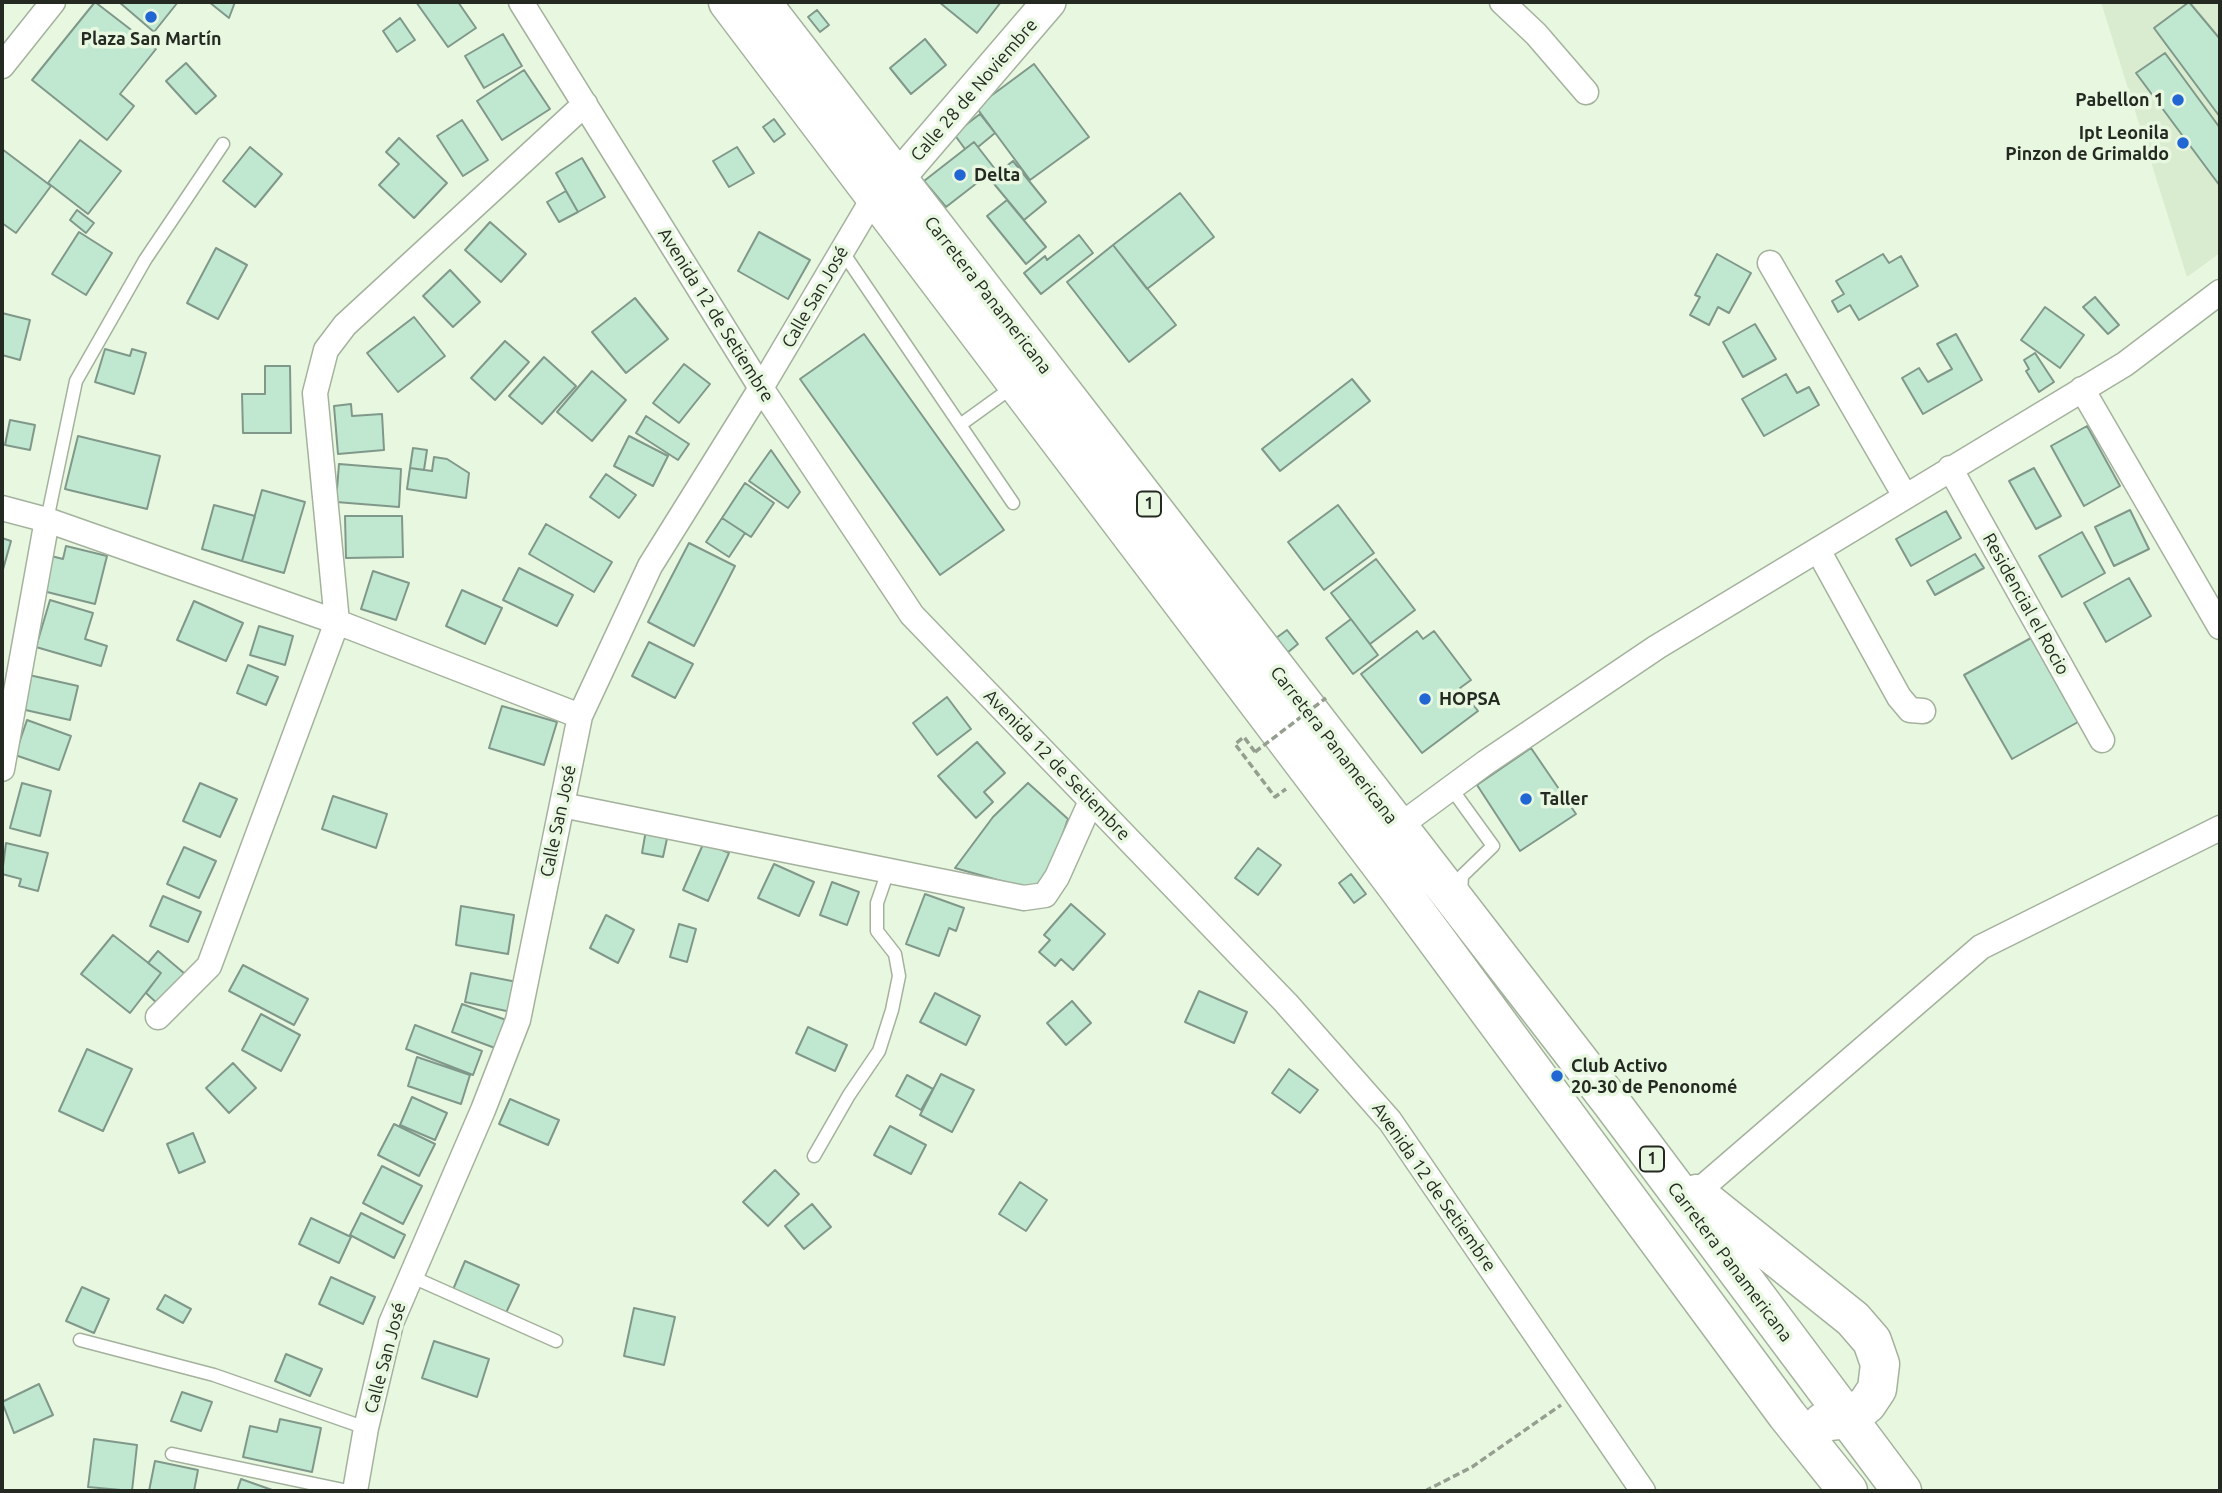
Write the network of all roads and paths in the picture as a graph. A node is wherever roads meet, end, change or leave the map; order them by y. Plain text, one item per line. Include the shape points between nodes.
1 (53, 2) edge
2 (521, 2) edge
3 (728, 2) edge
4 (761, 2) edge
5 (1049, 2) edge
6 (1502, 2) edge
7 (2, 66) edge
8 (1586, 92) dead end
9 (585, 104) junction
10 (222, 144) dead end
11 (886, 188) junction
12 (842, 251) junction
13 (1770, 263) dead end
14 (2220, 292) edge
15 (1016, 385) junction
16 (761, 388) junction
17 (2082, 389) junction
18 (960, 425) junction
19 (1950, 468) junction
20 (1905, 496) junction
21 (1013, 503) dead end
22 (2, 508) edge
23 (47, 520) junction
24 (1818, 550) junction
25 (337, 622) junction
26 (2220, 627) edge
27 (1326, 698) dead end
28 (1923, 711) dead end
29 (580, 716) junction
30 (2102, 740) dead end
31 (2, 769) edge
32 (1451, 788) junction
33 (1275, 797) dead end
34 (1091, 801) junction
35 (562, 806) junction
36 (1398, 827) junction
37 (2220, 828) edge
38 (888, 871) junction
39 (1393, 881) junction
40 (1461, 909) junction
41 (158, 1017) dead end
42 (1643, 1147) junction
43 (814, 1156) dead end
44 (1696, 1193) junction
45 (409, 1276) junction
46 (80, 1340) dead end
47 (556, 1341) dead end
48 (1576, 1394) junction
49 (1787, 1415) junction
50 (1848, 1419) junction
51 (366, 1428) junction
52 (172, 1454) dead end
53 (348, 1491) edge
54 (355, 1491) edge
55 (1425, 1491) edge
56 (1643, 1491) edge
57 (1848, 1491) edge
58 (1902, 1491) edge

1 - 7 street
2 - 9 street, Avenida 12 de Setiembre
3 - 11 highway, Carretera Panamericana / 1
4 - 11 highway, Carretera Panamericana / 1
5 - 11 street, Calle 28 de Noviembre
6 - 8 street
9 - 16 street, Avenida 12 de Setiembre
9 - 25 street via 345,325 326,351 315,393
10 - 23 lane via 145,260 76,381
11 - 12 street, Calle San José
11 - 15 highway, Carretera Panamericana / 1 via 897,228
11 - 36 highway, Carretera Panamericana / 1
12 - 16 street, Calle San José
12 - 18 lane
13 - 20 street
14 - 17 street
15 - 18 lane
15 - 39 highway, Carretera Panamericana / 1
16 - 29 street, Calle San José via 650,566
16 - 34 street, Avenida 12 de Setiembre via 912,615
17 - 19 street
17 - 26 street
18 - 21 lane
19 - 20 street
19 - 30 street, Residencial el Rocio
20 - 24 street
22 - 23 street
23 - 25 street
23 - 31 street
24 - 28 street via 1899,697 1909,710
24 - 32 street via 1657,646
25 - 29 street
25 - 41 street via 209,965
27 - 33 path, bridge via 1255,752 1244,737 1235,744
29 - 35 street, Calle San José
32 - 36 street
32 - 40 lane via 1493,846 1462,876
34 - 38 street via 1045,895 1024,898
34 - 48 street, Avenida 12 de Setiembre via 1286,1003 1390,1121
35 - 38 street
35 - 45 street, Calle San José via 517,1020 483,1110
36 - 39 highway via 1388,848
36 - 40 highway, Carretera Panamericana / 1
37 - 44 street via 1981,947
38 - 43 lane via 877,903 877,931 895,954 899,976 892,1010 879,1051
39 - 49 highway, Carretera Panamericana / 1
40 - 42 highway, Carretera Panamericana / 1
42 - 44 highway
42 - 50 highway, Carretera Panamericana / 1
44 - 50 highway via 1853,1319 1872,1341 1878,1353 1880,1382 1867,1404
45 - 47 lane
45 - 51 street, Calle San José via 391,1323
46 - 51 lane via 214,1375
48 - 55 path via 1472,1467
48 - 56 street, Avenida 12 de Setiembre
49 - 50 highway via 1824,1423
49 - 57 highway, Carretera Panamericana / 1
50 - 58 highway, Carretera Panamericana / 1
51 - 54 street, Calle San José
52 - 53 lane

